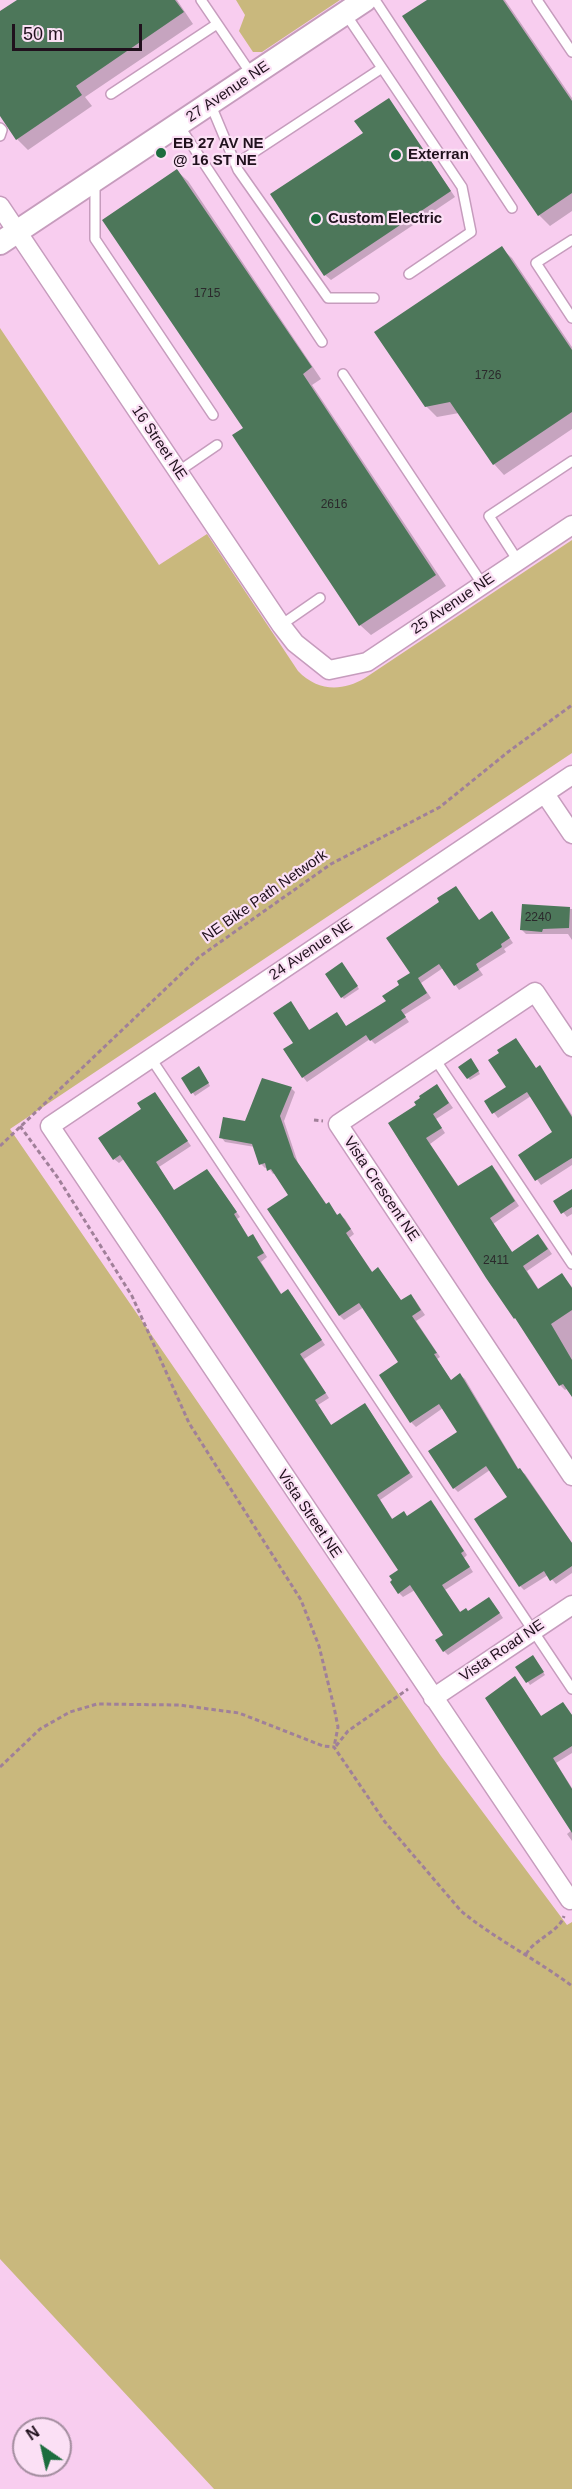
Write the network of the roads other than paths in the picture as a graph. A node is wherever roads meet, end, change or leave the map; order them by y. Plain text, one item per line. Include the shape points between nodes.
1 (201, 0) edge
2 (365, 0) edge
3 (375, 0) edge
4 (537, 0) edge
5 (345, 13) junction
6 (217, 24) junction
7 (572, 52) edge
8 (382, 68) junction
9 (252, 75) junction
10 (111, 94) dead end
11 (210, 103) junction
12 (178, 124) junction
13 (0, 128) edge
14 (0, 136) edge
15 (236, 164) junction
16 (95, 180) junction
17 (0, 206) edge
18 (512, 208) dead end
19 (8, 237) edge
20 (572, 240) edge
21 (409, 274) dead end
22 (374, 298) dead end
23 (572, 318) edge
24 (322, 342) dead end
25 (343, 374) dead end
26 (213, 415) dead end
27 (217, 445) dead end
28 (572, 461) edge
29 (179, 471) junction
30 (572, 525) edge
31 (518, 561) junction
32 (483, 585) junction
33 (320, 598) dead end
34 (281, 625) junction
35 (329, 669) joint
36 (572, 775) edge
37 (545, 794) junction
38 (572, 834) edge
39 (572, 1047) edge
40 (150, 1057) junction
41 (435, 1059) junction
42 (51, 1126) joint
43 (572, 1264) edge
44 (572, 1476) edge
45 (572, 1605) edge
46 (532, 1632) junction
47 (572, 1689) edge
48 (433, 1698) junction
49 (571, 1899) edge

1 - 6 lane
2 - 5 street, 27 Avenue NE
3 - 18 lane
4 - 7 lane
5 - 8 lane
5 - 9 street, 27 Avenue NE
6 - 9 lane
6 - 10 lane
8 - 15 lane
8 - 21 lane via 462,187 471,232
9 - 11 street, 27 Avenue NE
11 - 12 street, 27 Avenue NE
11 - 15 lane
12 - 16 street, 27 Avenue NE
12 - 24 lane
13 - 14 lane
15 - 22 lane via 327,298
16 - 19 street, 27 Avenue NE
16 - 26 lane via 95,239
17 - 19 street, 16 Street NE
19 - 29 street, 16 Street NE
20 - 23 lane via 536,263
25 - 32 lane
27 - 29 lane
28 - 31 lane via 489,516
29 - 34 street, 16 Street NE
30 - 31 street, 25 Avenue NE
31 - 32 street, 25 Avenue NE
32 - 35 street, 25 Avenue NE via 367,662
33 - 34 lane
34 - 35 street, 16 Street NE via 295,643
36 - 37 street, 24 Avenue NE
37 - 38 street
37 - 40 street, 24 Avenue NE
39 - 41 street, Vista Crescent NE via 535,992
40 - 42 street, 24 Avenue NE
40 - 46 lane
41 - 43 lane
41 - 44 street, Vista Crescent NE via 338,1124
42 - 48 street, Vista Street NE
45 - 46 street, Vista Road NE
46 - 47 lane
46 - 48 street, Vista Road NE
48 - 49 street, Vista Street NE

